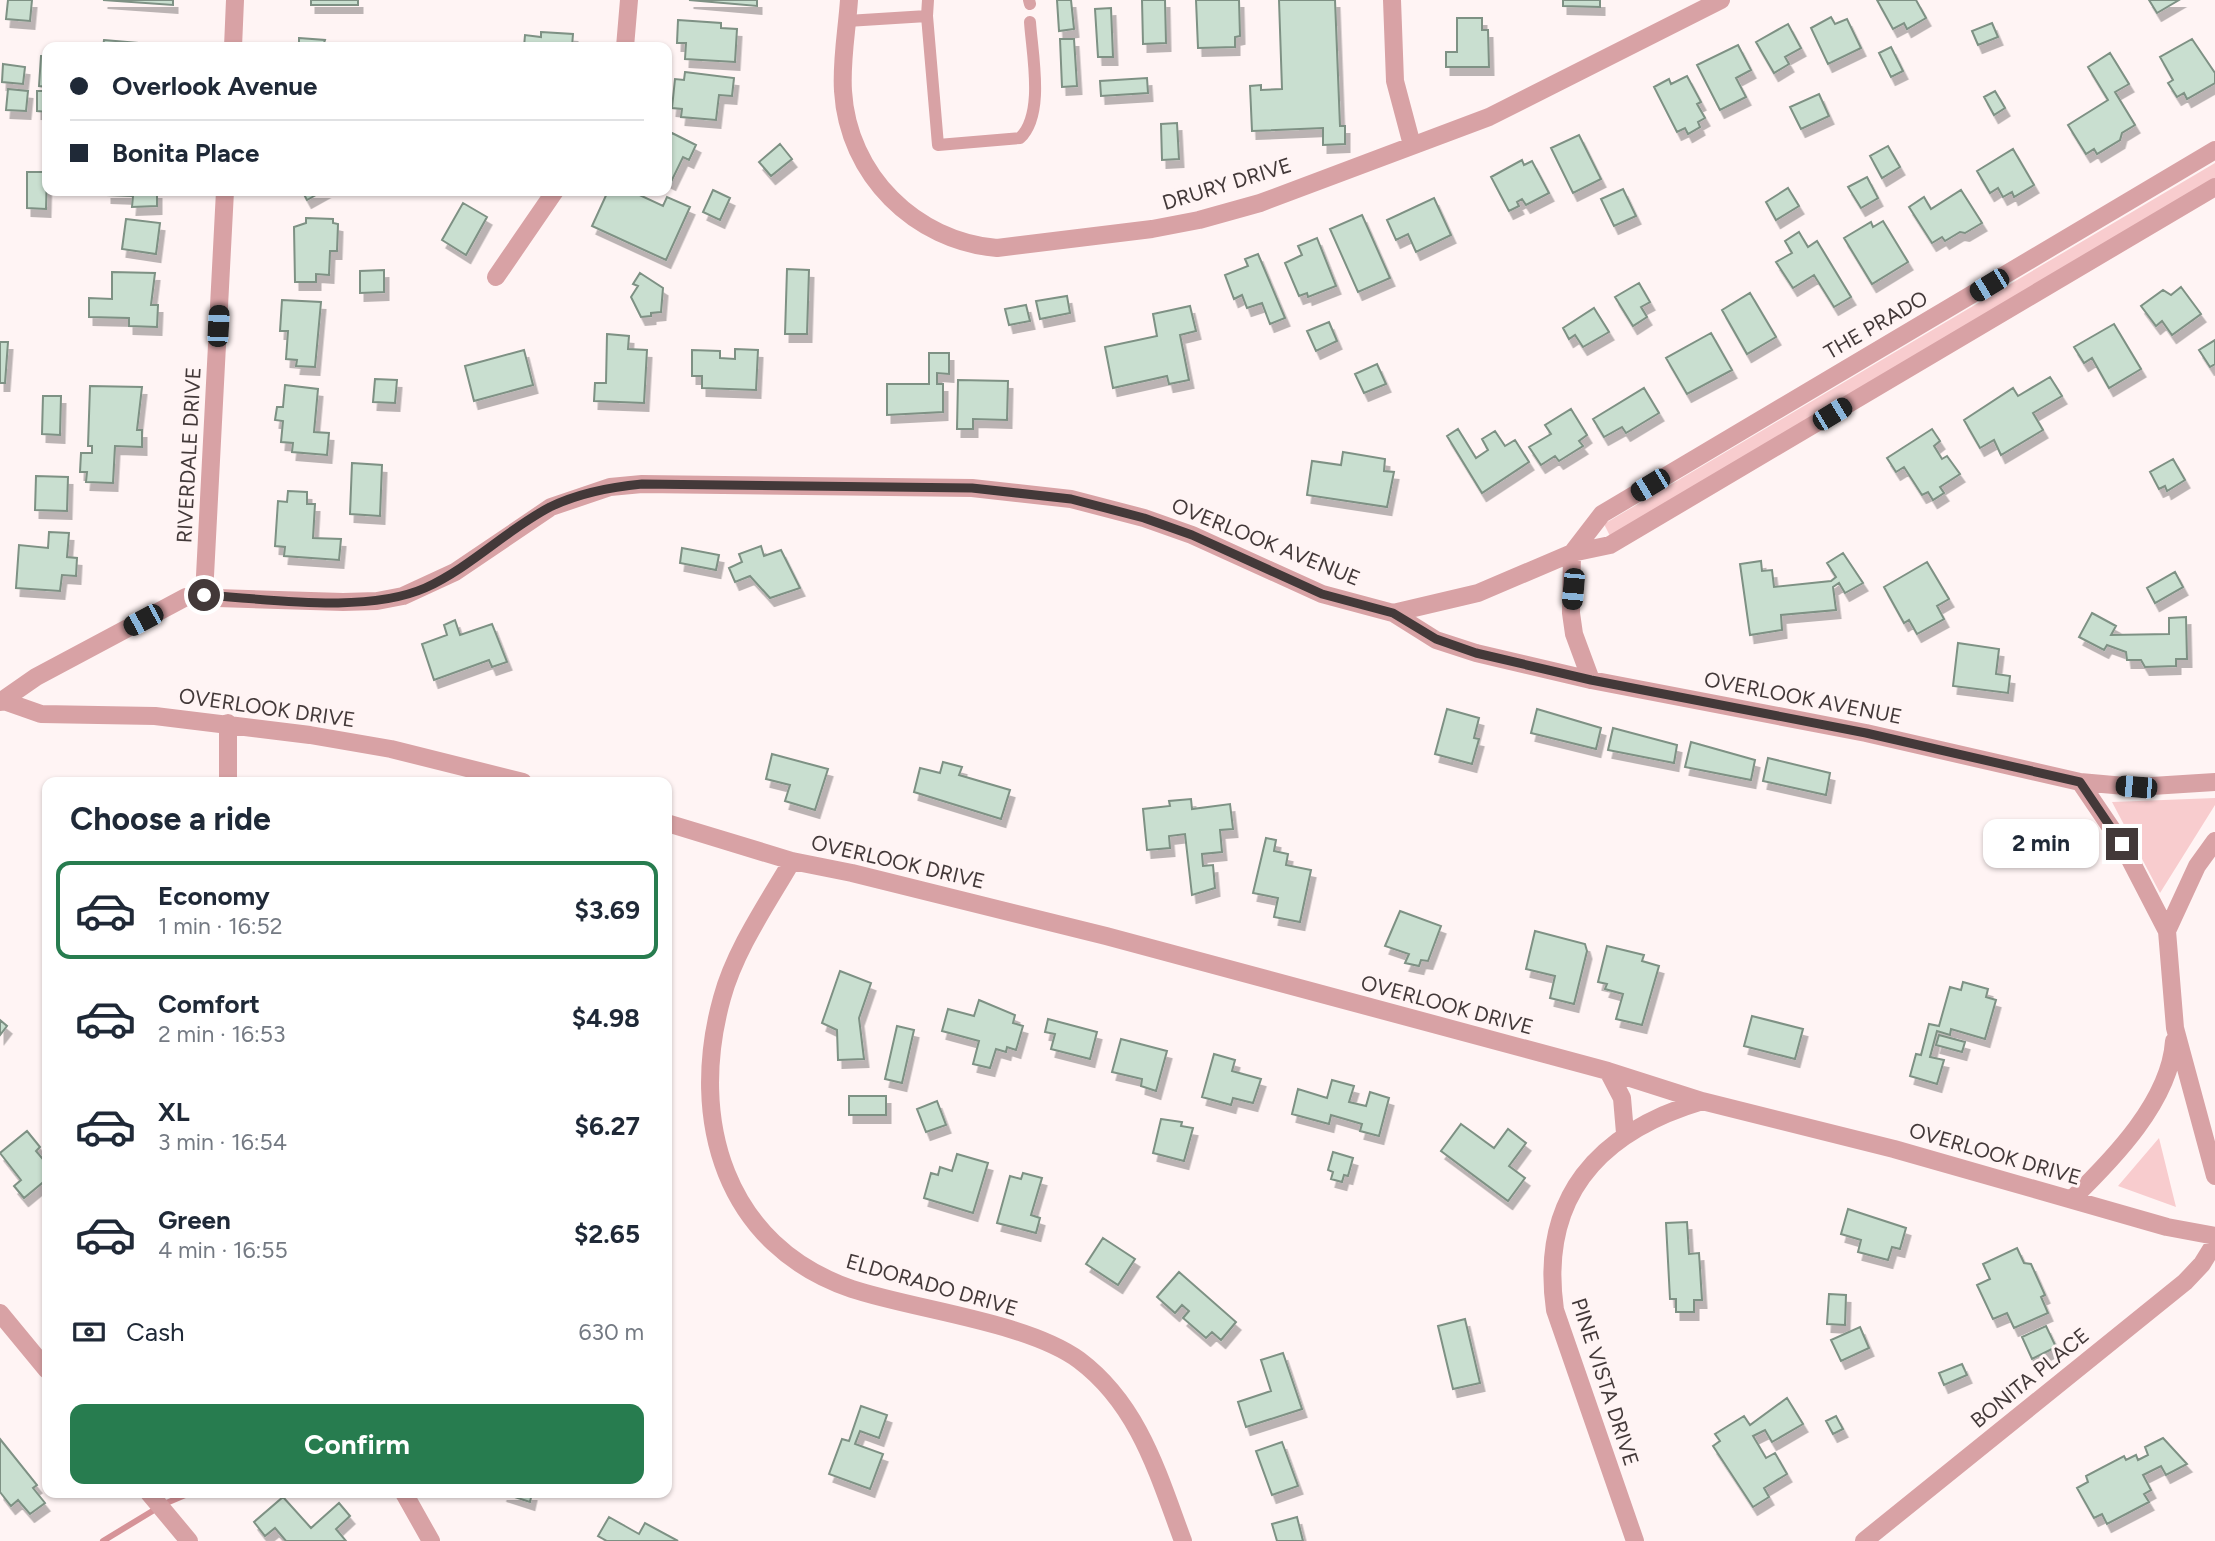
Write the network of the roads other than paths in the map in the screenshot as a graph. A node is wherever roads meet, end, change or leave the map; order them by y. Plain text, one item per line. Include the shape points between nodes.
1 (235, 0) edge
2 (629, 0) edge
3 (849, 0) edge
4 (928, 0) edge
5 (1392, 0) edge
6 (1721, 0) edge
7 (927, 16) junction
8 (847, 21) junction
9 (1031, 22) dead end
10 (233, 42) edge
11 (625, 42) edge
12 (1412, 145) junction
13 (2215, 150) edge
14 (2215, 187) edge
15 (225, 196) edge
16 (552, 196) edge
17 (496, 277) dead end
18 (1572, 553) junction
19 (204, 595) junction
20 (1393, 613) junction
21 (1591, 680) junction
22 (2, 701) edge
23 (228, 723) junction
24 (228, 777) edge
25 (503, 777) edge
26 (2080, 782) junction
27 (2215, 782) edge
28 (672, 825) edge
29 (2215, 841) edge
30 (792, 861) junction
31 (2167, 930) junction
32 (2175, 1028) junction
33 (1608, 1071) junction
34 (1702, 1101) junction
35 (1625, 1133) junction
36 (2215, 1176) edge
37 (2072, 1199) junction
38 (2215, 1236) edge
39 (2215, 1243) edge
40 (0, 1313) edge
41 (42, 1364) edge
42 (153, 1498) edge
43 (407, 1498) edge
44 (189, 1541) edge
45 (431, 1541) edge
46 (1183, 1541) edge
47 (1635, 1541) edge
48 (1864, 1541) edge

1 - 10 street
2 - 11 street
3 - 8 street, DRURY DRIVE
4 - 7 lane
5 - 12 street via 1395,81
6 - 12 street, DRURY DRIVE via 1489,117
7 - 8 lane
7 - 9 lane via 938,145 1020,138 1033,121
8 - 12 street, DRURY DRIVE via 843,91 855,149 900,208 949,238 974,246 997,248 1199,220 1260,203
13 - 18 street, THE PRADO via 1602,514
14 - 18 street, THE PRADO via 1610,545
15 - 19 street, RIVERDALE DRIVE
16 - 17 street
18 - 20 street, THE PRADO via 1478,593
18 - 21 street via 1574,634
19 - 20 street, OVERLOOK AVENUE via 343,602 403,596 455,572 551,507 610,487 908,486 1025,492 1107,509 1192,535 1322,594
19 - 22 street, OVERLOOK AVENUE via 186,597 36,677
20 - 21 street, OVERLOOK AVENUE via 1436,639 1476,653
21 - 26 street, OVERLOOK AVENUE via 1866,733
22 - 23 street, OVERLOOK DRIVE via 41,714
23 - 24 street
23 - 25 street, OVERLOOK DRIVE via 391,749
26 - 27 street, OVERLOOK AVENUE via 2136,787
26 - 31 street via 2122,844
28 - 30 street, OVERLOOK DRIVE
29 - 31 street via 2197,866
30 - 33 street, OVERLOOK DRIVE via 1106,936
30 - 46 street, ELDORADO DRIVE via 756,923 722,997 712,1053 712,1114 721,1161 744,1211 766,1238 806,1269 852,1289 1017,1333 1079,1360 1125,1405 1146,1444
31 - 32 street
32 - 36 street
32 - 37 street via 2172,1062 2157,1096 2112,1160
33 - 34 street, OVERLOOK DRIVE
33 - 35 street via 1622,1098
34 - 35 street, PINE VISTA DRIVE
34 - 37 street, OVERLOOK DRIVE
35 - 47 street, PINE VISTA DRIVE via 1590,1168 1565,1205 1552,1248 1551,1280 1565,1343
37 - 38 street, OVERLOOK DRIVE
39 - 48 street, BONITA PLACE via 2185,1282
40 - 41 street
42 - 44 street
43 - 45 street

